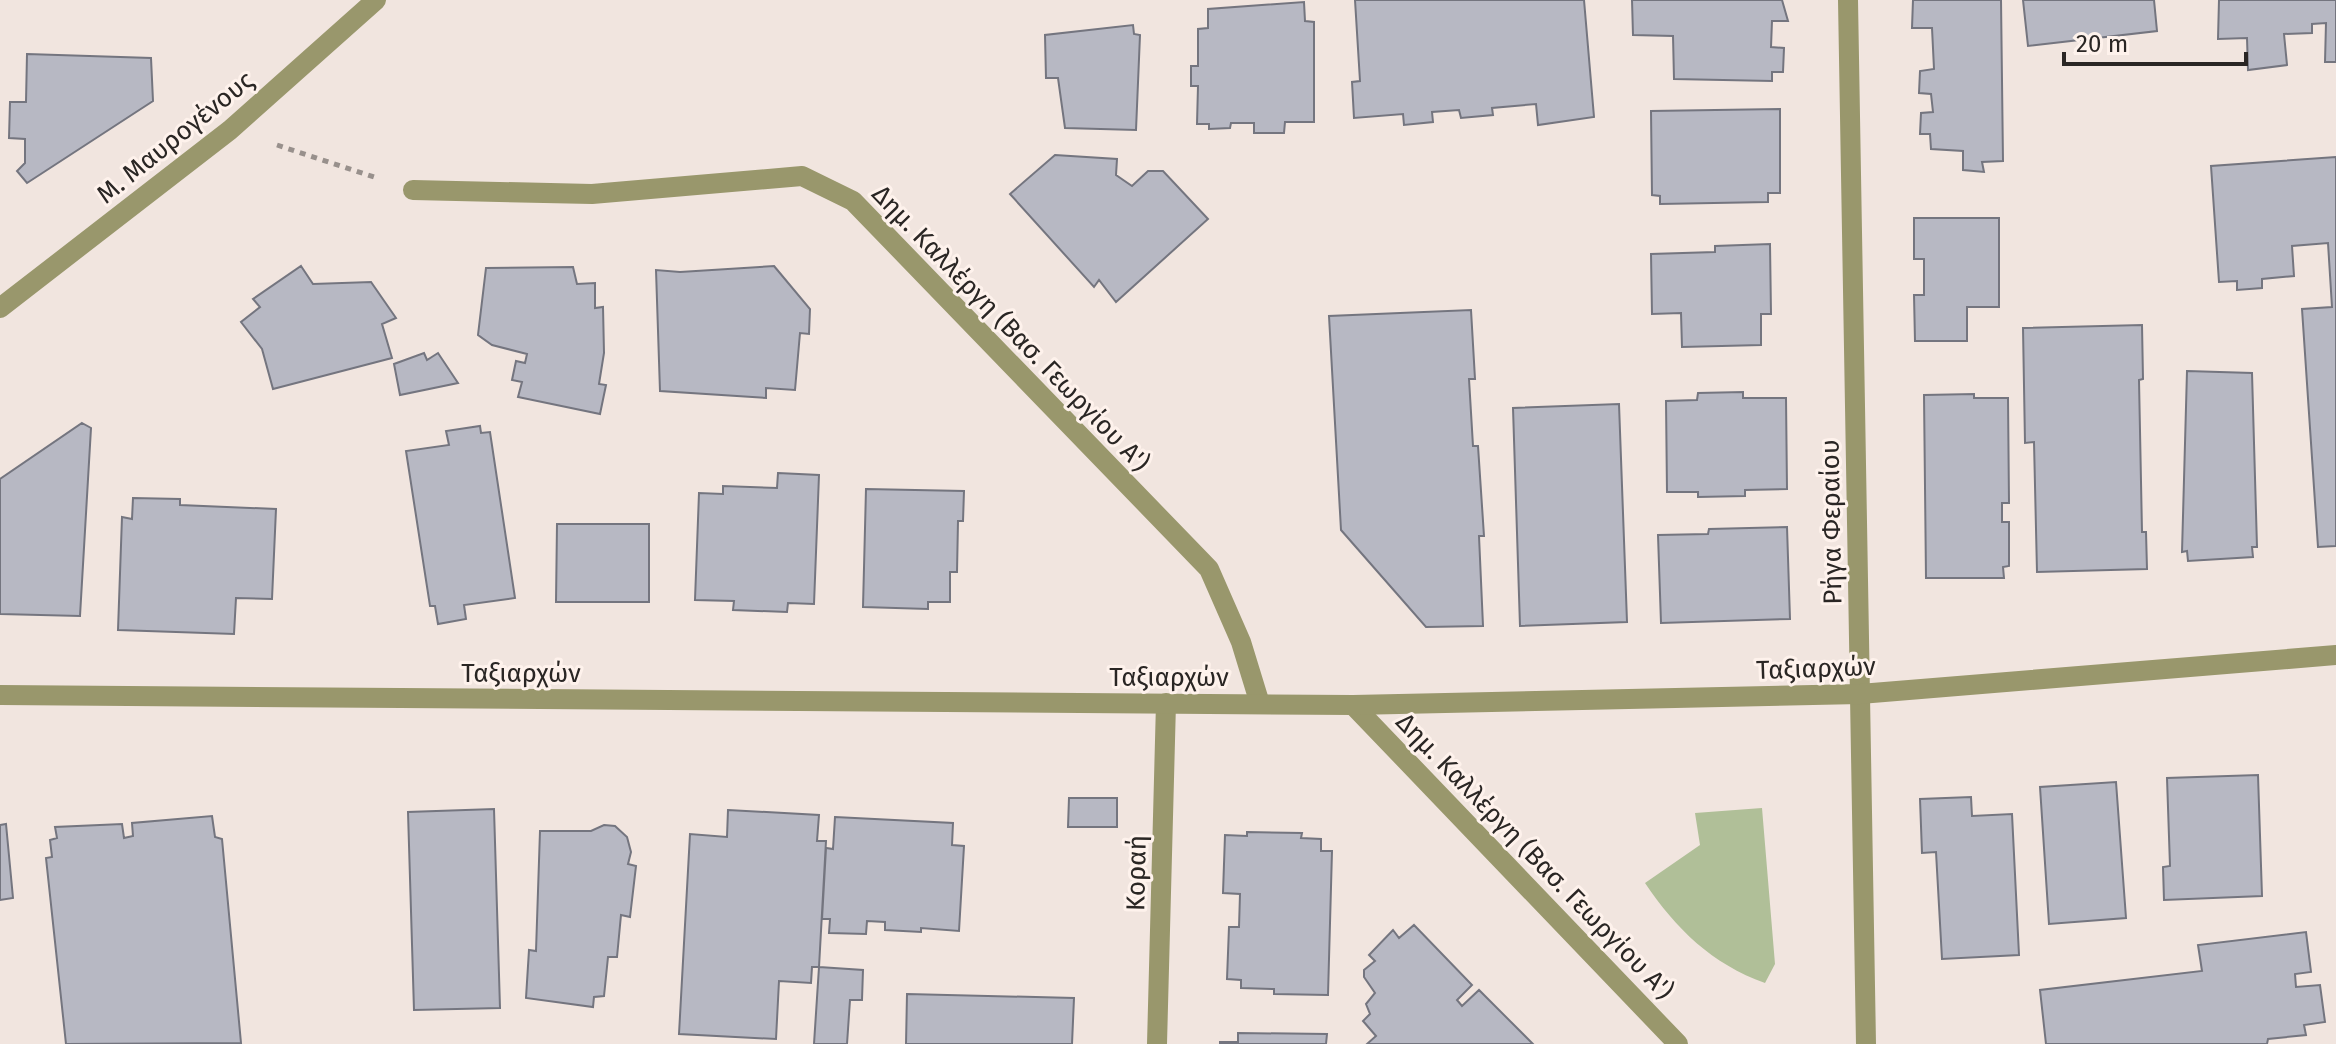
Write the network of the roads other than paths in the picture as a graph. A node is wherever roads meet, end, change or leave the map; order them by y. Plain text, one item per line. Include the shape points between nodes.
1 (376, 0) edge
2 (1848, 0) edge
3 (413, 190) road end
4 (0, 308) edge
5 (2336, 655) edge
6 (1860, 694) junction
7 (0, 695) edge
8 (1166, 703) junction
9 (1260, 704) junction
10 (1353, 705) junction
11 (1157, 1044) edge
12 (1678, 1044) edge
13 (1866, 1044) edge

1 - 4 street, Μ. Μαυρογένους via 230,130
2 - 6 street, Ρήγα Φεραίου
3 - 9 street, Δημ. Καλλέργη (Βασ. Γεωργίου Α') via 592,194 802,176 853,201 1209,569 1241,642
5 - 6 street, Ταξιαρχών
6 - 10 street, Ταξιαρχών
6 - 13 street, Ρήγα Φεραίου
7 - 8 street, Ταξιαρχών
8 - 9 street, Ταξιαρχών
8 - 11 street, Κοραή
9 - 10 street, Ταξιαρχών
10 - 12 street, Δημ. Καλλέργη (Βασ. Γεωργίου Α')

